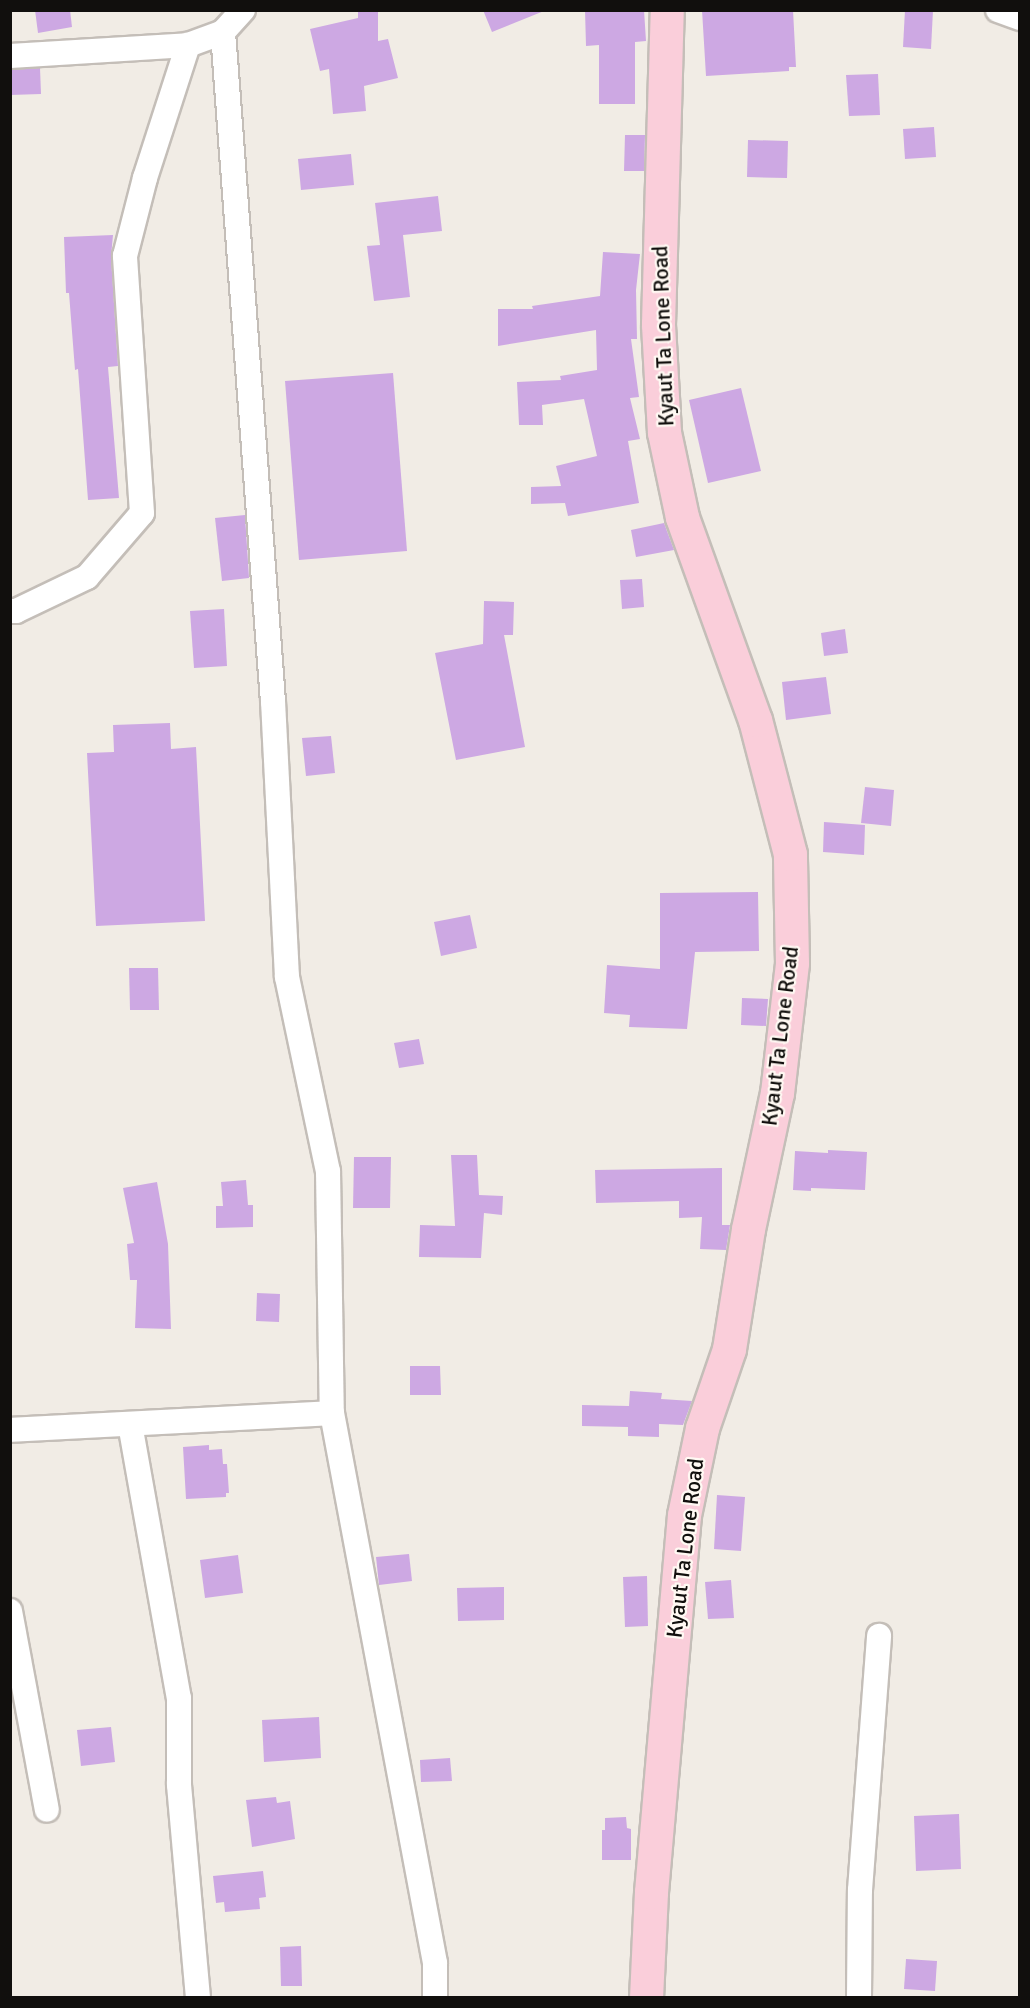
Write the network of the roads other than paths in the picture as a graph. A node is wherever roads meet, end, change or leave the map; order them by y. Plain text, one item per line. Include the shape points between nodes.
1 (243, 10) edge
2 (667, 10) edge
3 (998, 10) edge
4 (1020, 18) edge
5 (223, 32) junction
6 (188, 45) junction
7 (10, 56) edge
8 (10, 611) edge
9 (332, 1413) junction
10 (130, 1424) junction
11 (10, 1431) edge
12 (10, 1611) edge
13 (879, 1636) dead end
14 (47, 1810) dead end
15 (198, 1998) edge
16 (435, 1998) edge
17 (646, 1998) edge
18 (859, 1998) edge

1 - 5 street
2 - 17 main road, Kyaut Ta Lone Road via 658,324 664,432 682,517 755,720 790,854 792,963 777,1093 748,1229 729,1349 702,1428 684,1515 651,1892
3 - 4 street
5 - 6 street
5 - 9 street via 273,701 287,977 328,1171
6 - 7 street
6 - 8 street via 145,178 126,256 142,513 87,577
9 - 10 street
9 - 16 street via 435,1963
10 - 11 street
10 - 15 street via 179,1698 179,1785
12 - 14 street
13 - 18 street via 860,1890

